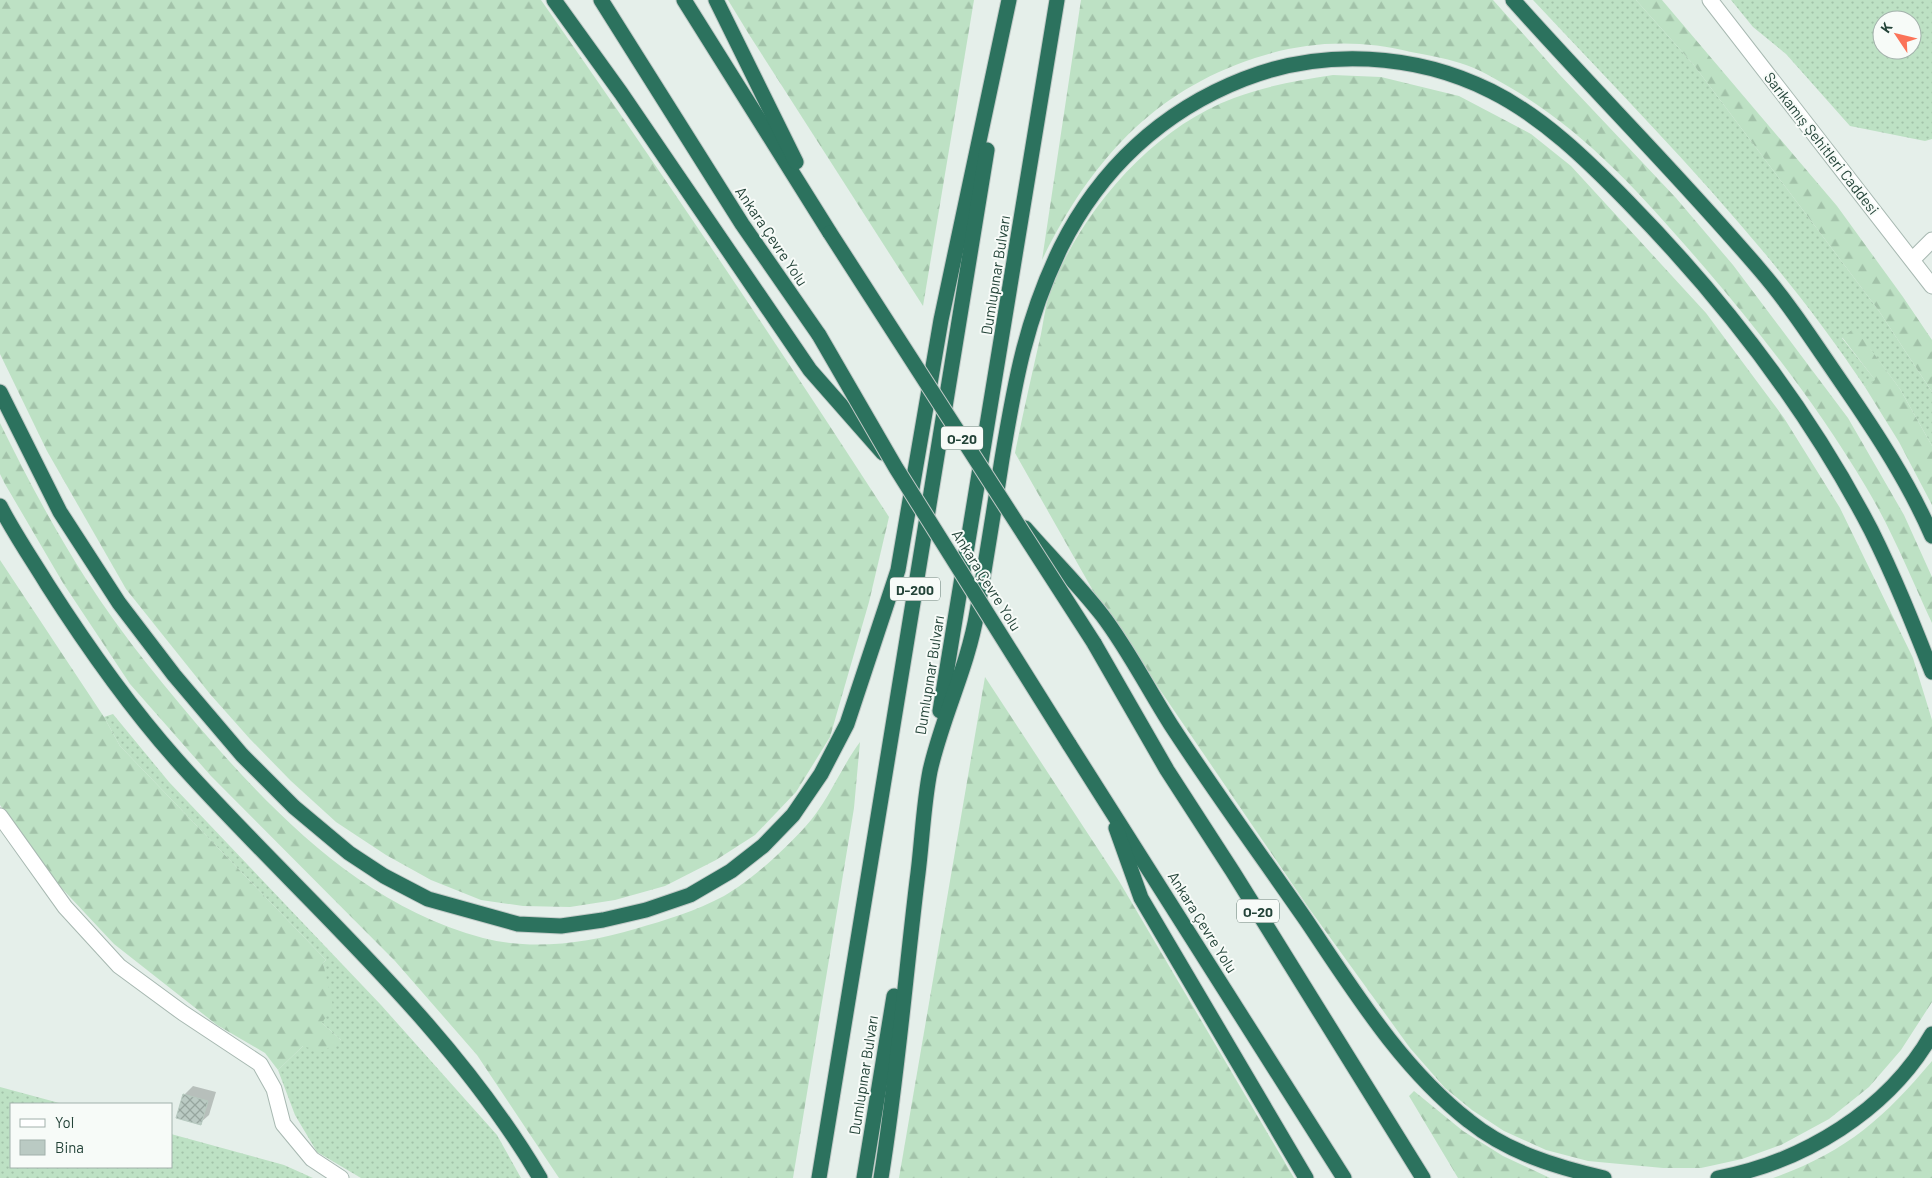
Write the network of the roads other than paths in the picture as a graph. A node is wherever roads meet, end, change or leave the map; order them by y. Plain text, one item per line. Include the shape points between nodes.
1 (554, 0) edge
2 (601, 0) edge
3 (684, 0) edge
4 (716, 0) edge
5 (1010, 0) edge
6 (1057, 0) edge
7 (1513, 0) edge
8 (1710, 0) edge
9 (830, 233) junction
10 (1932, 240) edge
11 (1913, 260) junction
12 (1932, 286) edge
13 (0, 392) edge
14 (896, 468) junction
15 (0, 506) edge
16 (1006, 507) junction
17 (1932, 536) edge
18 (1932, 672) edge
19 (930, 771) junction
20 (1105, 799) junction
21 (0, 816) edge
22 (1932, 1034) edge
23 (341, 1178) edge
24 (540, 1178) edge
25 (819, 1178) edge
26 (864, 1178) edge
27 (881, 1178) edge
28 (1306, 1178) edge
29 (1344, 1178) edge
30 (1424, 1178) edge
31 (1604, 1178) edge
32 (1718, 1178) edge

1 - 14 highway, bridge via 810,370
2 - 14 highway, Ankara Çevre Yolu, bridge via 742,224 819,335
3 - 9 highway, O-20
4 - 9 highway
5 - 13 highway via 941,320 898,570 846,724 821,774 793,815 744,861 690,895 603,920 561,926 518,924 428,899 349,853 294,807 242,755 174,675 125,610 60,512
5 - 25 highway, Dumlupınar Bulvarı / D-200
6 - 19 highway, Dumlupınar Bulvarı / D-200
7 - 17 highway via 1761,272 1876,433 1922,512
8 - 11 street, Sarıkamış Şehitleri Caddesi
9 - 16 highway, O-20, bridge
10 - 11 street
11 - 12 street, Sarıkamış Şehitleri Caddesi
14 - 20 highway, Ankara Çevre Yolu, bridge
15 - 24 highway via 58,602 110,678 176,759 415,1010 482,1092
16 - 30 highway, O-20, bridge via 1094,643 1167,770
16 - 31 highway, bridge via 1102,615 1178,734 1322,944 1410,1065 1463,1116 1495,1139 1526,1155
18 - 19 highway via 1872,532 1832,460 1779,380 1661,236 1592,165 1516,105 1448,74 1405,63 1356,58 1314,61 1265,70 1219,88 1169,117 1134,146 1106,176 1086,202 1064,242 1040,292 1022,352 976,622
19 - 26 highway, Dumlupınar Bulvarı / D-200
19 - 27 highway
20 - 28 highway via 1141,898
20 - 29 highway, Ankara Çevre Yolu
21 - 23 street via 65,907 119,966 260,1064 274,1089 283,1124 312,1159
22 - 32 highway via 1887,1091 1844,1128 1800,1153 1749,1172

